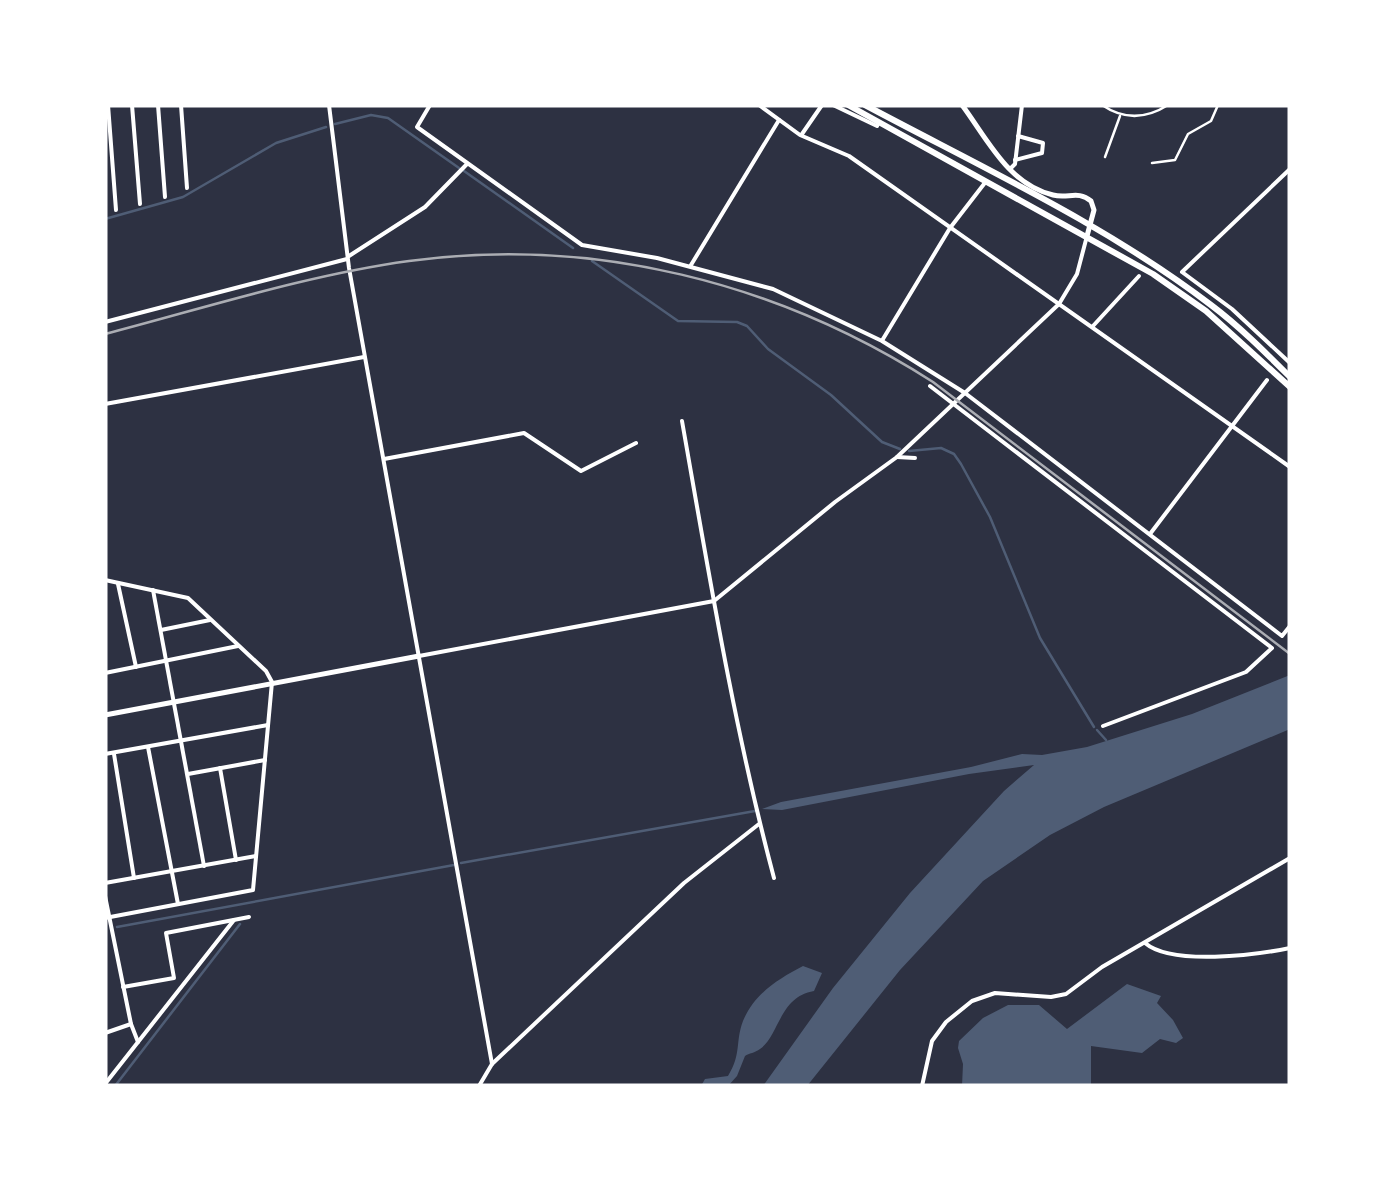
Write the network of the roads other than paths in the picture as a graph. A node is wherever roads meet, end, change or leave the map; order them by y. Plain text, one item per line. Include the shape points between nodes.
1 (108, 105) edge
2 (132, 105) edge
3 (158, 105) edge
4 (181, 105) edge
5 (329, 105) edge
6 (430, 105) edge
7 (759, 105) edge
8 (822, 105) edge
9 (833, 105) edge
10 (848, 105) edge
11 (864, 105) edge
12 (962, 105) edge
13 (1022, 105) edge
14 (1102, 105) edge
15 (1168, 105) edge
16 (1218, 105) edge
17 (1120, 114) junction
18 (780, 120) junction
19 (879, 122) junction
20 (802, 135) junction
21 (1018, 136) junction
22 (1106, 157) dead end
23 (1001, 158) junction
24 (1015, 160) junction
25 (1152, 163) dead end
26 (467, 164) junction
27 (992, 168) dead end
28 (1009, 169) junction
29 (1290, 169) edge
30 (984, 184) dead end
31 (187, 188) dead end
32 (165, 197) dead end
33 (140, 204) dead end
34 (116, 210) dead end
35 (1090, 227) junction
36 (950, 228) junction
37 (1086, 236) junction
38 (347, 258) junction
39 (691, 266) junction
40 (1139, 276) dead end
41 (1059, 304) junction
42 (105, 322) edge
43 (1093, 326) junction
44 (882, 341) junction
45 (364, 357) junction
46 (1290, 364) edge
47 (1290, 378) edge
48 (1267, 380) dead end
49 (930, 386) dead end
50 (1290, 387) edge
51 (966, 393) junction
52 (105, 404) edge
53 (953, 404) junction
54 (682, 421) dead end
55 (1232, 428) junction
56 (636, 443) dead end
57 (897, 458) junction
58 (915, 458) dead end
59 (384, 459) junction
60 (1290, 467) edge
61 (1150, 534) junction
62 (105, 580) edge
63 (118, 582) junction
64 (152, 590) junction
65 (714, 600) junction
66 (210, 620) junction
67 (1290, 626) edge
68 (161, 630) junction
69 (238, 646) junction
70 (419, 656) junction
71 (166, 662) junction
72 (136, 668) junction
73 (105, 673) edge
74 (272, 682) junction
75 (176, 702) junction
76 (105, 714) edge
77 (268, 725) junction
78 (1104, 726) dead end
79 (182, 740) junction
80 (148, 746) junction
81 (114, 752) junction
82 (105, 754) edge
83 (265, 760) junction
84 (220, 768) junction
85 (188, 774) junction
86 (759, 822) junction
87 (256, 856) junction
88 (1290, 858) edge
89 (236, 860) junction
90 (204, 866) junction
91 (172, 871) junction
92 (134, 878) junction
93 (774, 878) dead end
94 (105, 883) edge
95 (105, 896) edge
96 (178, 904) junction
97 (249, 918) dead end
98 (108, 919) edge
99 (234, 920) junction
100 (112, 935) junction
101 (105, 939) edge
102 (1145, 943) junction
103 (1290, 948) edge
104 (123, 987) junction
105 (131, 1024) junction
106 (105, 1033) edge
107 (138, 1042) junction
108 (492, 1064) junction
109 (105, 1084) edge
110 (478, 1086) edge
111 (922, 1086) edge

1 - 34 street
2 - 33 street
3 - 32 street
4 - 31 street
5 - 38 street
6 - 26 street via 416,127
7 - 18 street
8 - 20 street
9 - 19 street
10 - 19 highway
11 - 35 highway
12 - 23 street
13 - 21 street
14 - 17 street
15 - 17 street via 1147,115
16 - 25 street via 1211,121 1188,134 1175,160
17 - 22 street
18 - 20 street
18 - 39 street
19 - 37 highway
20 - 36 street via 849,156
21 - 24 street
21 - 24 street via 1043,143 1042,153
23 - 27 street
23 - 28 street
24 - 28 street
26 - 38 street via 425,207
26 - 39 street via 582,245
28 - 35 street via 1024,184 1053,195 1087,197 1094,205
29 - 46 street via 1182,272
30 - 36 street
35 - 37 street
35 - 47 highway via 1209,304
36 - 41 street
36 - 44 street
37 - 41 street via 1077,274
37 - 50 highway via 1196,304
38 - 42 street
38 - 45 street
39 - 44 street via 773,290
40 - 43 street
41 - 43 street
41 - 51 street
43 - 55 street
44 - 51 street
45 - 52 street
45 - 59 street
48 - 55 street
49 - 53 street
51 - 53 street
51 - 61 street
53 - 57 street
53 - 78 street via 1272,648 1246,672
54 - 65 street
55 - 60 street
55 - 61 street
56 - 59 street via 581,470 524,433
57 - 58 street
57 - 65 street
59 - 70 street
61 - 67 street via 1282,636
62 - 63 street
63 - 64 street
63 - 72 street
64 - 66 street via 188,598
64 - 68 street
65 - 70 street
65 - 86 street
66 - 68 street
66 - 69 street
68 - 71 street
69 - 71 street
69 - 74 street
70 - 74 street
70 - 108 street
71 - 72 street
71 - 75 street
72 - 73 street
74 - 75 street
74 - 77 street
75 - 76 street
75 - 79 street
77 - 79 street
77 - 83 street
79 - 80 street
79 - 85 street
80 - 81 street
80 - 91 street
81 - 82 street
81 - 92 street
83 - 84 street
83 - 87 street
84 - 85 street
84 - 89 street
85 - 90 street
86 - 93 street
86 - 108 street via 675,891
87 - 89 street
87 - 96 street via 253,890
88 - 102 street
89 - 90 street
90 - 91 street
91 - 92 street
91 - 96 street
92 - 94 street
95 - 98 street
96 - 98 street
97 - 99 street
98 - 100 street
99 - 104 street via 166,933 174,978
99 - 107 street
100 - 101 street
100 - 104 street
102 - 103 street via 1195,957
102 - 111 street via 1059,996 994,992 972,1001 932,1041
104 - 105 street
105 - 106 street
105 - 107 street
107 - 109 street
108 - 110 street

